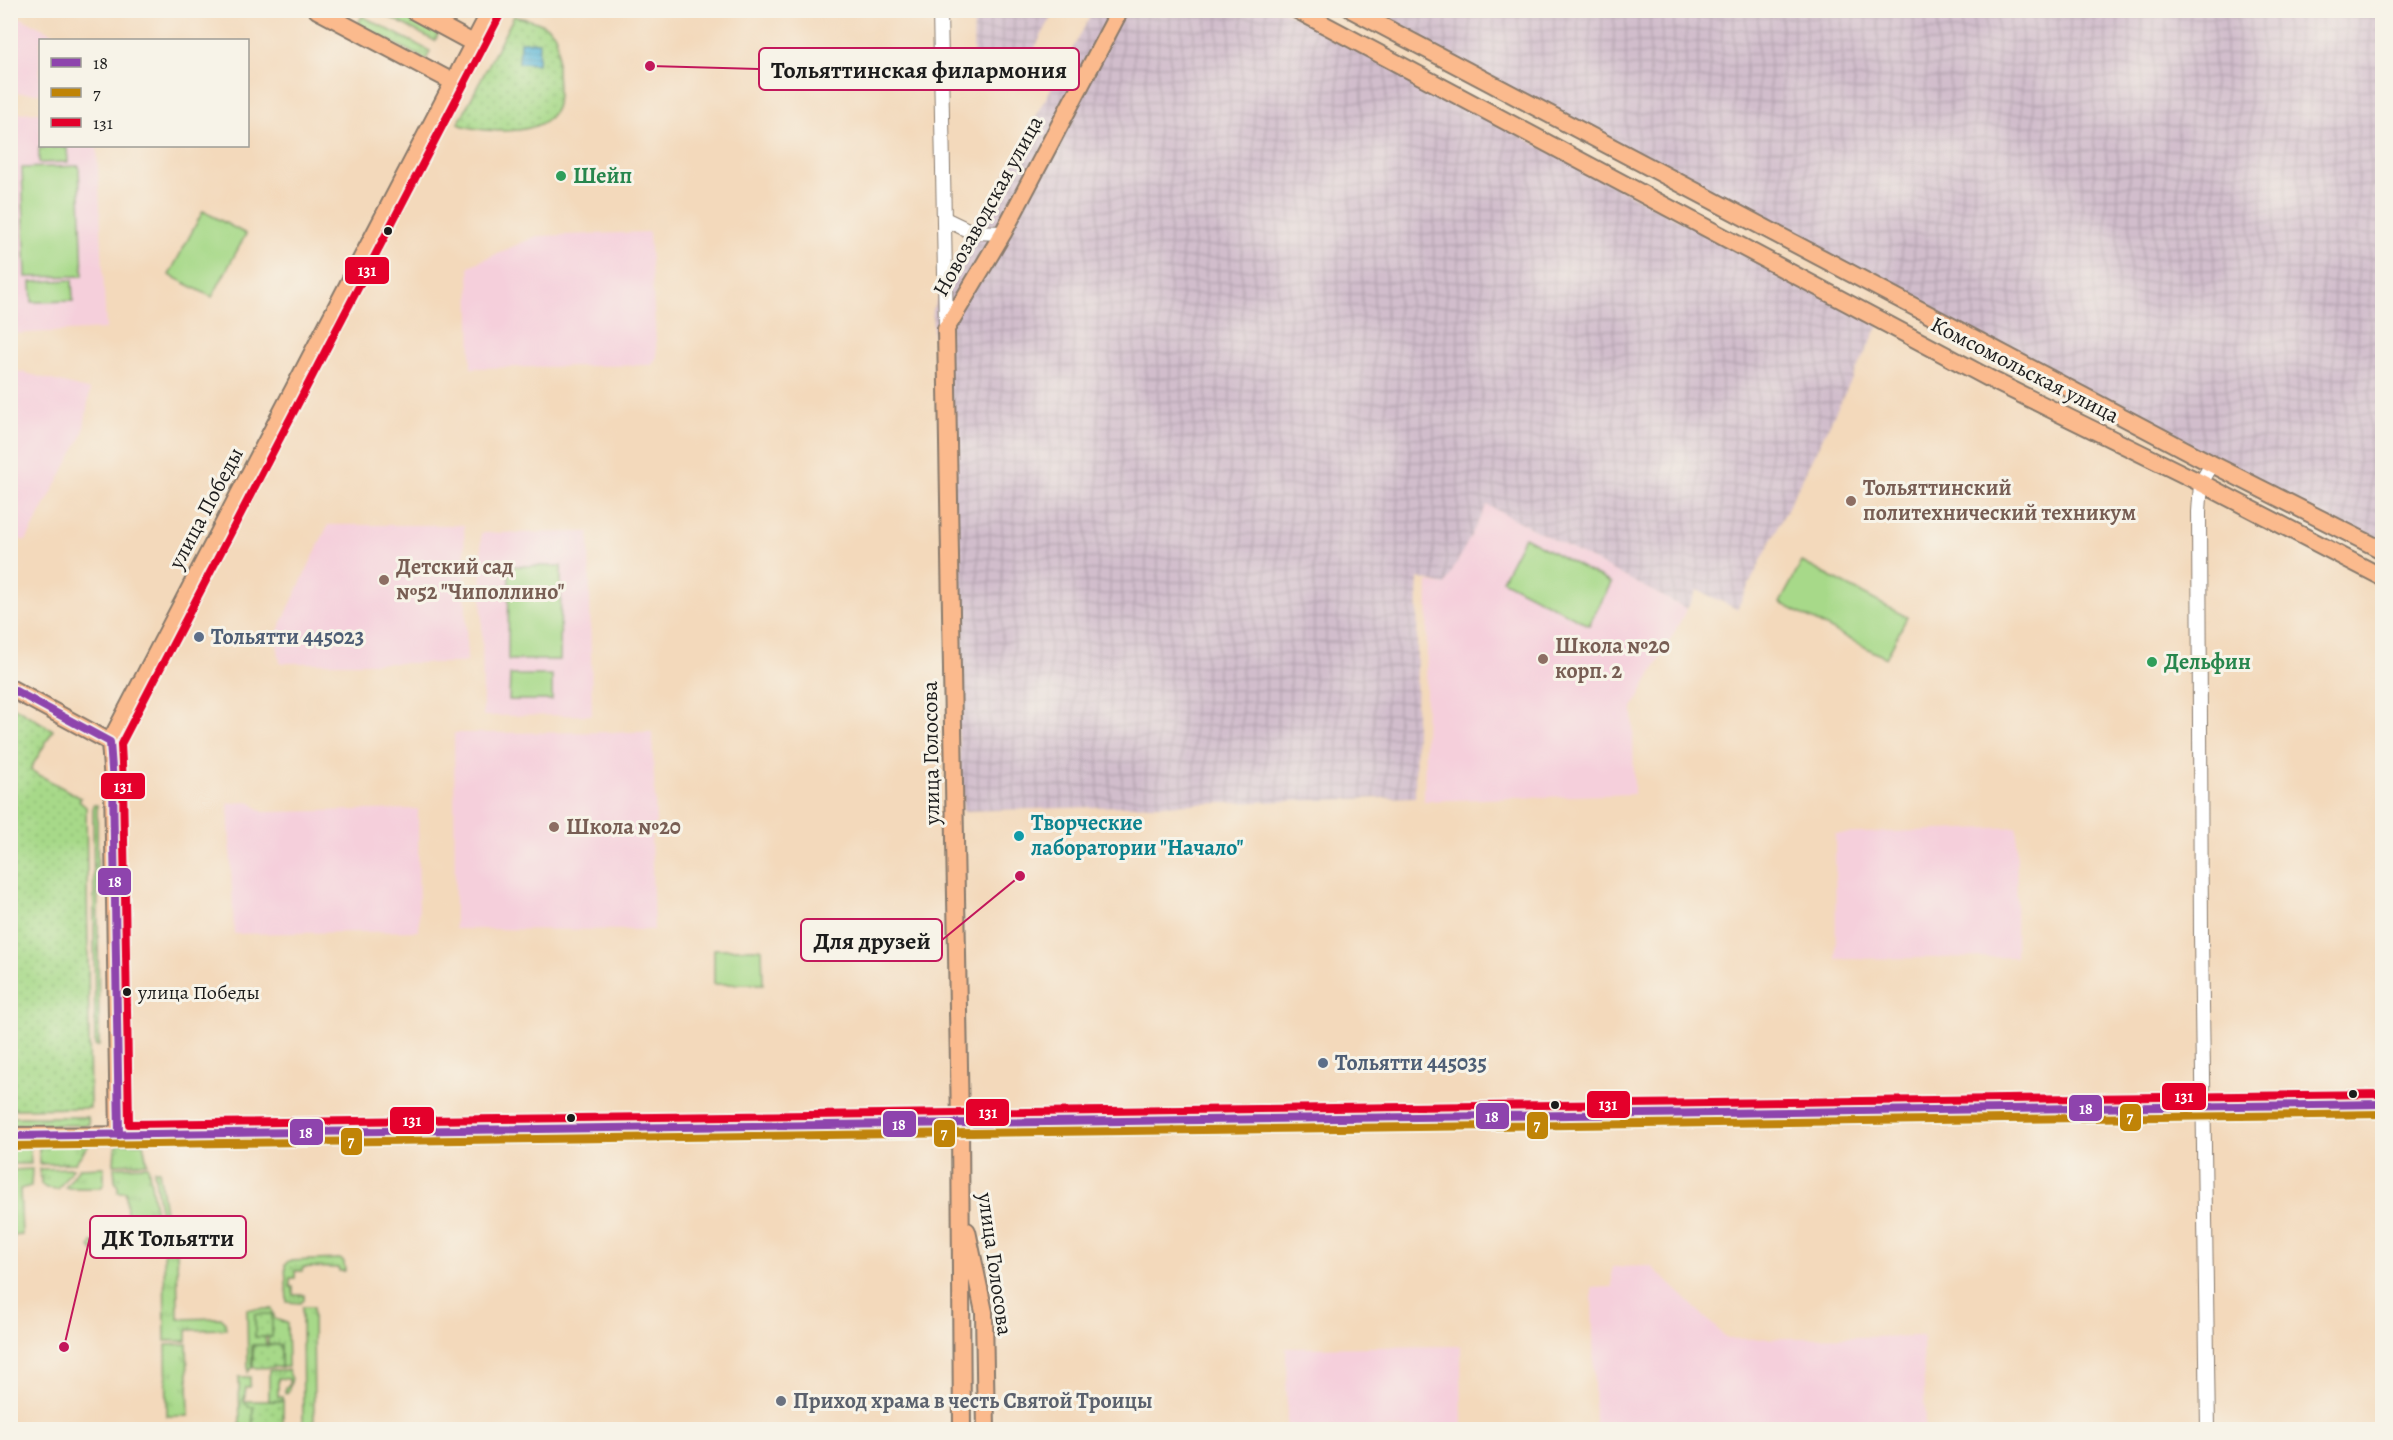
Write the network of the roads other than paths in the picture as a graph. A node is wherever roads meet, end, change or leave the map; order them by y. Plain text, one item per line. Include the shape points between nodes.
1 (317, 10) edge
2 (412, 10) edge
3 (490, 10) edge
4 (940, 10) edge
5 (1120, 10) edge
6 (1297, 10) edge
7 (1352, 10) edge
8 (473, 43) junction
9 (1476, 76) junction
10 (453, 82) junction
11 (1463, 99) junction
12 (1663, 174) junction
13 (1650, 199) junction
14 (945, 219) junction
15 (1003, 233) junction
16 (946, 328) junction
17 (2212, 464) junction
18 (2201, 483) junction
19 (2382, 550) edge
20 (2382, 577) edge
21 (10, 688) edge
22 (110, 742) junction
23 (2382, 1104) edge
24 (2205, 1107) junction
25 (960, 1123) junction
26 (119, 1135) junction
27 (10, 1136) edge
28 (960, 1177) junction
29 (961, 1311) junction
30 (984, 1312) junction
31 (962, 1430) edge
32 (986, 1430) edge
33 (2208, 1430) edge

1 - 10 main road
2 - 8 main road
3 - 8 main road, улица Победы
4 - 14 street
5 - 15 main road, Новозаводская улица
6 - 11 main road, Комсомольская улица
7 - 9 main road, Комсомольская улица
8 - 10 main road, улица Победы
9 - 11 main road
9 - 12 main road, Комсомольская улица
10 - 22 main road, улица Победы
11 - 13 main road, Комсомольская улица
12 - 13 main road
12 - 17 main road, Комсомольская улица
13 - 18 main road, Комсомольская улица via 1996,382
14 - 15 street via 972,232
14 - 16 street
15 - 16 main road, Новозаводская улица
16 - 25 main road, улица Голосова
17 - 18 street
17 - 19 main road, Комсомольская улица
18 - 20 main road, Комсомольская улица
18 - 24 street
21 - 22 main road
22 - 26 main road
23 - 24 main road
24 - 25 main road
24 - 33 street
25 - 26 main road
25 - 28 main road, улица Голосова
26 - 27 main road
28 - 29 main road, улица Голосова
28 - 30 main road, улица Голосова
29 - 30 main road via 976,1306
29 - 31 main road, улица Голосова
30 - 32 main road, улица Голосова

